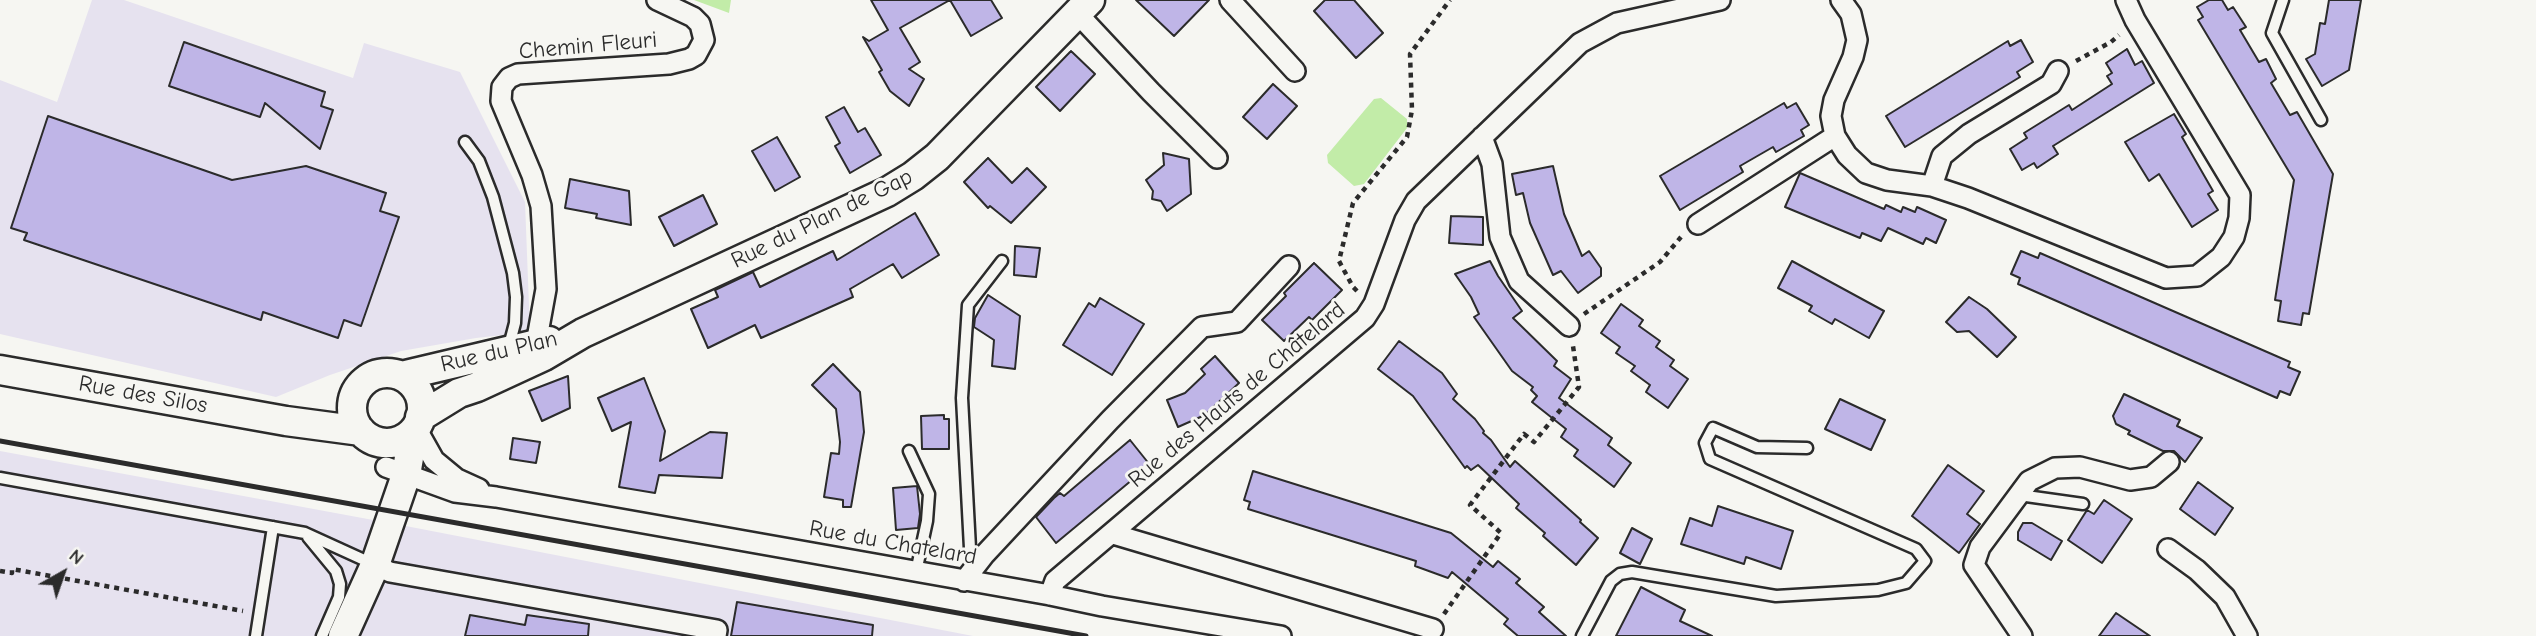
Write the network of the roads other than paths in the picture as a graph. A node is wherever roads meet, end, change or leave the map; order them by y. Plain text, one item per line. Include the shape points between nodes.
1 (657, 0) edge
2 (1230, 0) edge
3 (1720, 0) edge
4 (1841, 0) edge
5 (2126, 0) edge
6 (2283, 0) edge
7 (1083, 7) edge
8 (1295, 71) dead end
9 (2058, 71) road end
10 (2321, 120) dead end
11 (1835, 136) junction
12 (1482, 137) junction
13 (466, 142) dead end
14 (1217, 158) dead end
15 (1932, 186) junction
16 (1698, 224) road end
17 (1002, 261) dead end
18 (1289, 266) dead end
19 (1569, 326) road end
20 (583, 333) junction
21 (536, 344) junction
22 (508, 350) junction
23 (0, 370) edge
24 (401, 376) junction
25 (477, 387) junction
26 (357, 390) junction
27 (286, 421) junction
28 (415, 427) junction
29 (1808, 448) dead end
30 (909, 451) dead end
31 (383, 454) junction
32 (2169, 462) dead end
33 (0, 478) edge
34 (2018, 495) junction
35 (496, 497) junction
36 (2083, 503) dead end
37 (273, 527) junction
38 (305, 534) junction
39 (1113, 534) junction
40 (2168, 549) dead end
41 (375, 565) junction
42 (916, 572) junction
43 (968, 576) junction
44 (1049, 595) junction
45 (1433, 629) road end
46 (256, 636) edge
47 (322, 636) edge
48 (343, 636) edge
49 (716, 636) edge
50 (1281, 636) edge
51 (1582, 636) edge
52 (2022, 636) edge
53 (2247, 636) edge

1 - 21 street, Chemin Fleuri via 700,24 704,40 689,60 518,74 502,87 501,101 541,206 546,289
2 - 8 street
3 - 12 street, Rue des Hauts de Châtelard via 1618,23 1580,43
4 - 11 street via 1851,14 1857,40 1834,100
5 - 15 street via 2240,195 2234,237 2221,257 2197,276 2166,278
6 - 10 lane via 2272,33
7 - 14 street via 1151,92
7 - 20 main road, Rue du Plan de Gap via 913,176
9 - 15 street via 2051,84 1942,156
11 - 15 street via 1866,173
11 - 16 street
12 - 19 street via 1492,164 1500,237 1519,281
12 - 39 street, Rue des Hauts de Châtelard via 1416,201 1365,318
13 - 22 lane via 493,197 513,273 515,323
17 - 43 lane via 968,304 962,398
18 - 43 street via 1237,322 1202,327
20 - 21 main road, Rue du Plan
20 - 25 main road, Rue du Plan
21 - 22 main road, Rue du Plan
22 - 24 main road, Rue du Plan
22 - 25 lane
23 - 27 main road, Rue des Silos
24 - 26 main road via 376,375
24 - 28 main road via 416,389 422,408
25 - 28 main road, Rue du Plan via 459,393
26 - 27 main road
26 - 31 main road via 352,411
27 - 31 main road, Rue des Silos
28 - 31 main road
28 - 35 street, Rue du Chatelard via 433,460 457,480
29 - 51 lane via 1757,447 1713,428 1705,443 1710,459 1916,549 1925,561 1906,583 1878,590 1776,596 1632,572 1611,581
30 - 42 lane via 929,494
31 - 35 street, Rue du Chatelard via 455,492
31 - 41 main road via 395,502
32 - 34 street via 2151,477 2130,480 2080,467 2055,468 2029,481
33 - 37 lane
34 - 36 lane
34 - 52 street via 1980,547 1974,565
35 - 42 street, Rue du Chatelard
37 - 38 lane
37 - 46 lane
38 - 41 lane
38 - 47 lane via 336,571 340,584
39 - 44 street, Rue des Hauts de Châtelard via 1055,581
39 - 45 street
40 - 53 street via 2225,597
41 - 48 main road
41 - 49 street via 390,572 716,630
42 - 43 street, Rue du Chatelard
43 - 44 street, Rue du Chatelard
44 - 50 street, Rue du Chatelard

